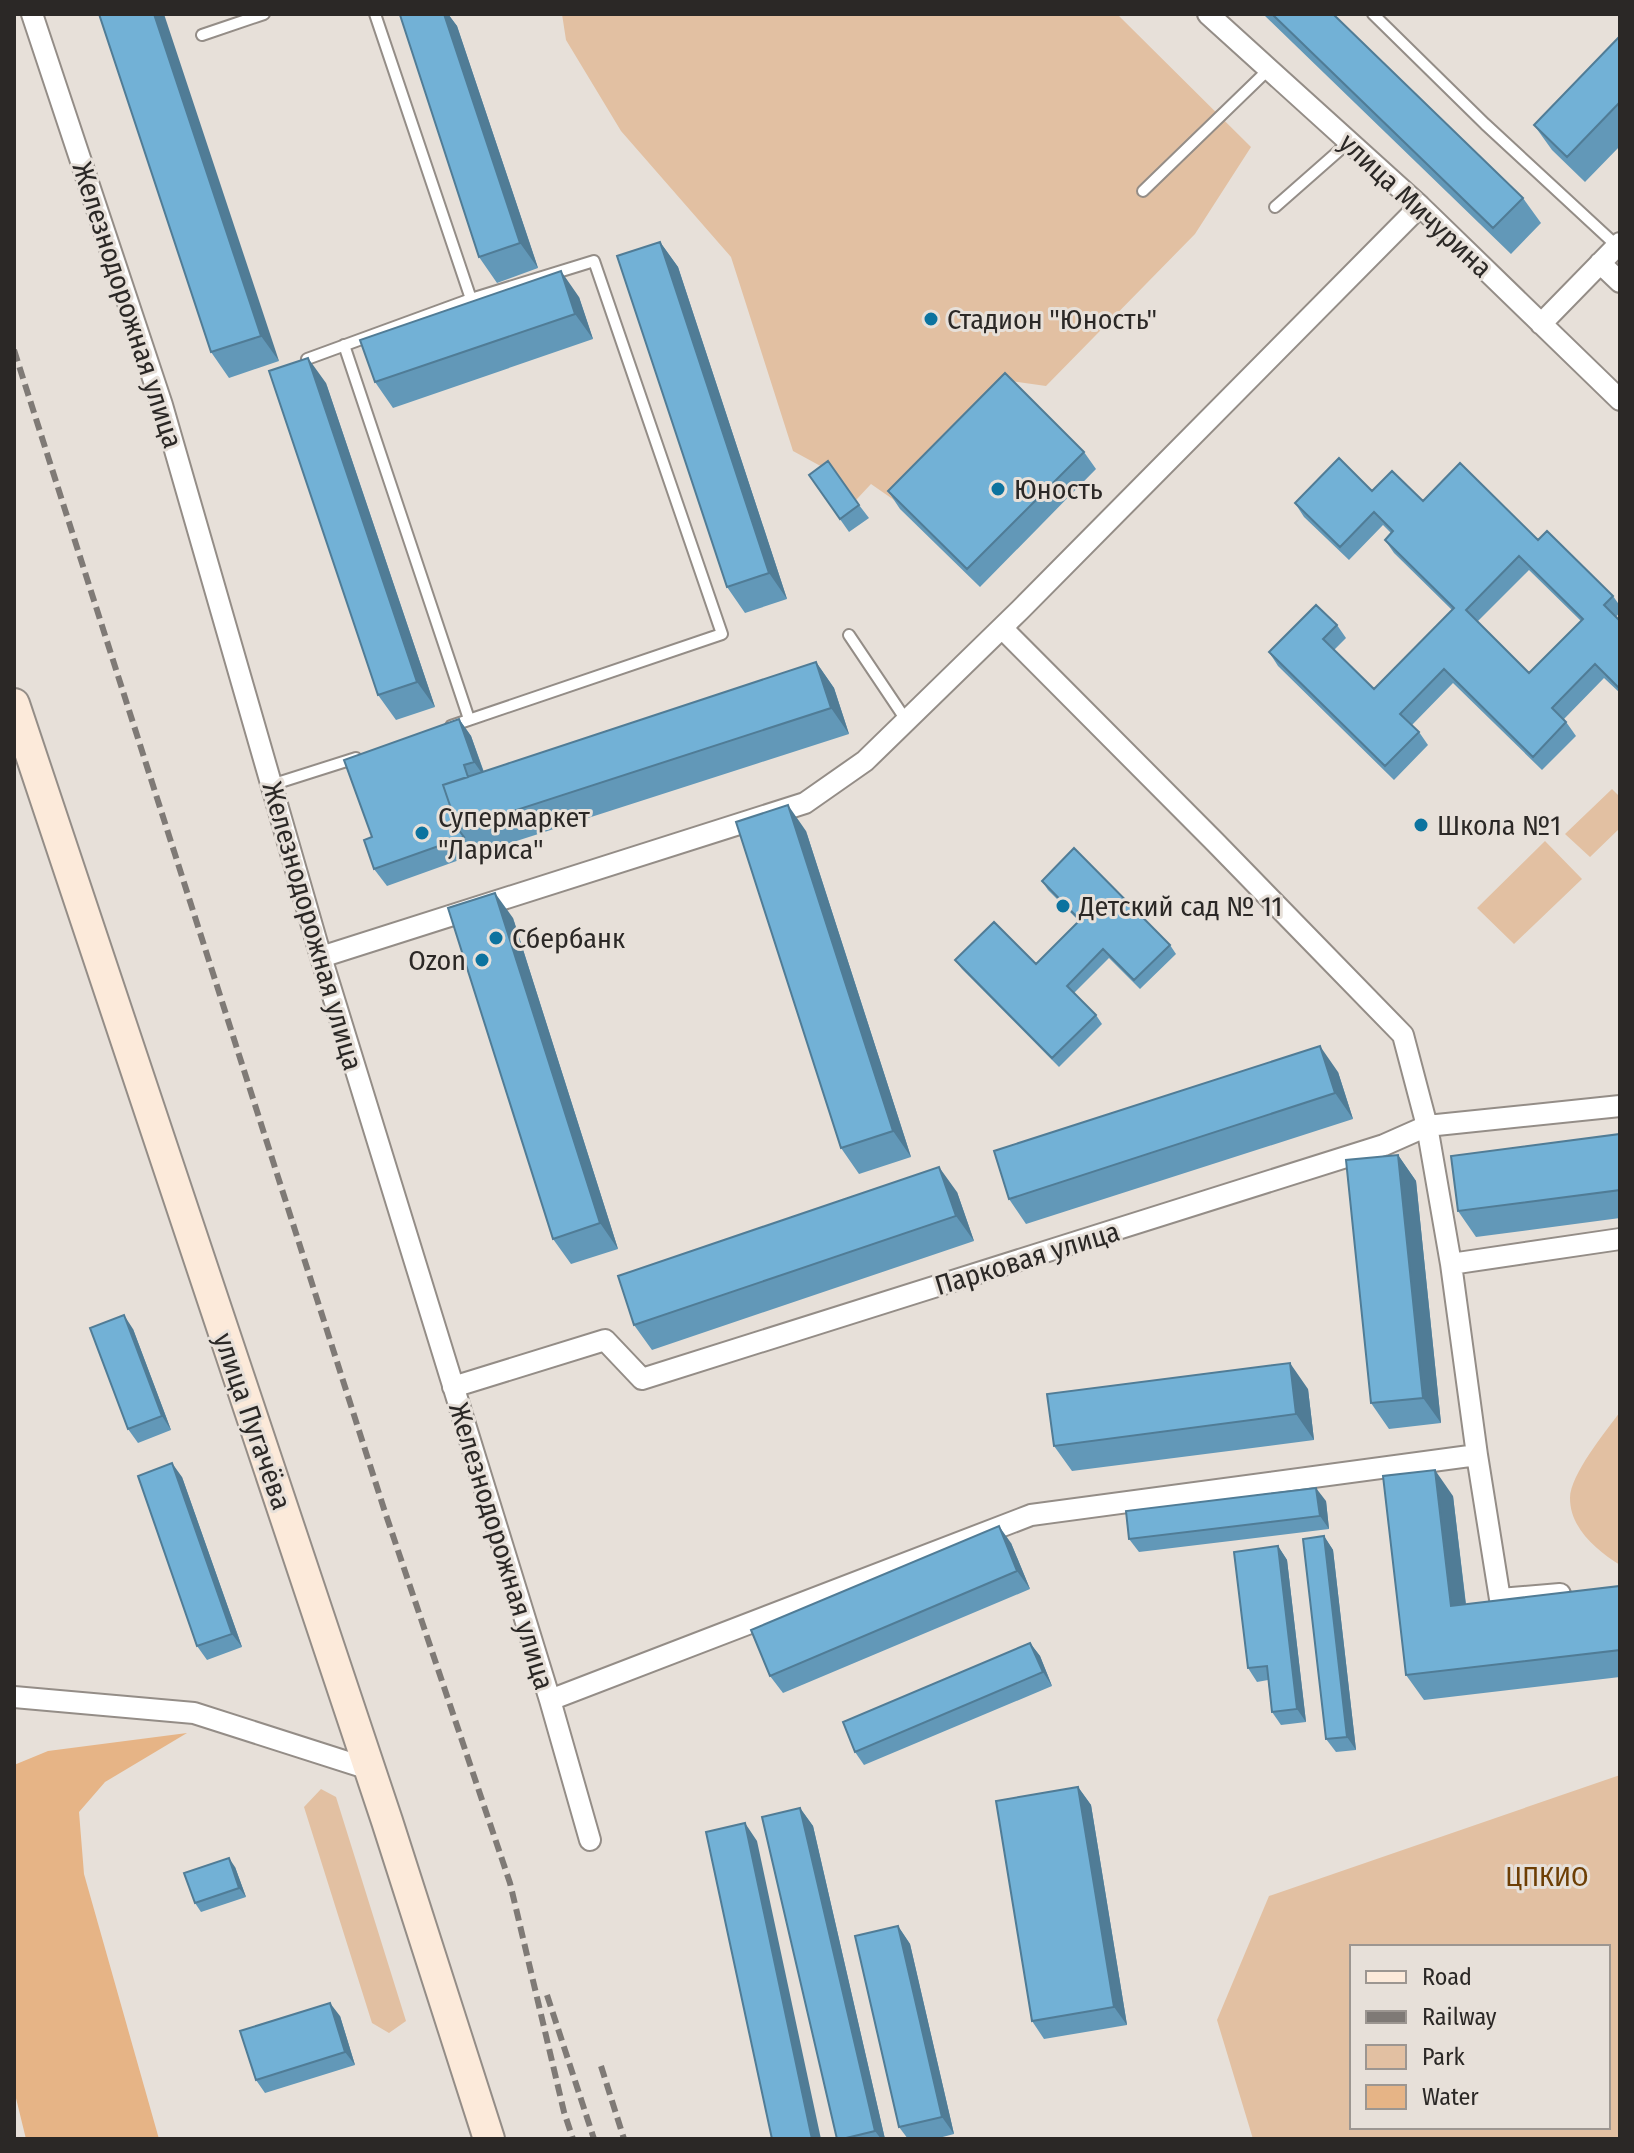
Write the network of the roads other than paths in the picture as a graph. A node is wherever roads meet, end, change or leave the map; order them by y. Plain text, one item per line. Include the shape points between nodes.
1 (32, 14) edge
2 (264, 14) edge
3 (375, 14) edge
4 (1208, 14) edge
5 (1373, 14) edge
6 (202, 35) dead end
7 (1269, 69) junction
8 (1350, 141) junction
9 (1143, 191) dead end
10 (1420, 206) junction
11 (1275, 207) dead end
12 (1618, 244) edge
13 (1600, 263) junction
14 (1620, 282) edge
15 (471, 299) junction
16 (1541, 324) junction
17 (344, 345) junction
18 (307, 359) edge
19 (1620, 400) edge
20 (1002, 628) junction
21 (849, 635) dead end
22 (14, 704) edge
23 (469, 719) junction
24 (906, 720) junction
25 (441, 729) edge
26 (369, 753) edge
27 (271, 785) junction
28 (321, 957) junction
29 (1620, 1106) edge
30 (1427, 1126) junction
31 (1620, 1239) edge
32 (1451, 1264) junction
33 (453, 1387) junction
34 (1477, 1455) junction
35 (1575, 1593) edge
36 (14, 1697) edge
37 (550, 1700) junction
38 (369, 1769) junction
39 (590, 1840) dead end
40 (489, 2139) edge

1 - 27 street, Железнодорожная улица via 162,405
2 - 6 lane
3 - 15 lane
4 - 7 street, улица Мичурина
5 - 12 lane
7 - 8 street, улица Мичурина
7 - 9 lane
8 - 10 street, улица Мичурина
8 - 11 lane
10 - 16 street, улица Мичурина
10 - 20 street
12 - 13 street
13 - 14 street
13 - 16 street
15 - 17 lane
15 - 23 lane via 594,261 722,634
16 - 19 street, улица Мичурина
17 - 18 lane
17 - 23 lane
20 - 24 street
20 - 30 street via 1403,1035
21 - 24 lane
22 - 38 street, улица Пугачёва
23 - 25 lane
24 - 28 street via 865,761 805,803
26 - 27 lane
27 - 28 street, Железнодорожная улица
28 - 33 street, Железнодорожная улица
29 - 30 street, Парковая улица
30 - 32 street
30 - 33 street, Парковая улица via 1384,1145 642,1379 605,1340
31 - 32 street
32 - 34 street
33 - 37 street, Железнодорожная улица
34 - 35 street via 1500,1599
34 - 37 street via 1031,1515
36 - 38 street via 194,1713
37 - 39 street, Железнодорожная улица
38 - 40 street, улица Пугачёва

